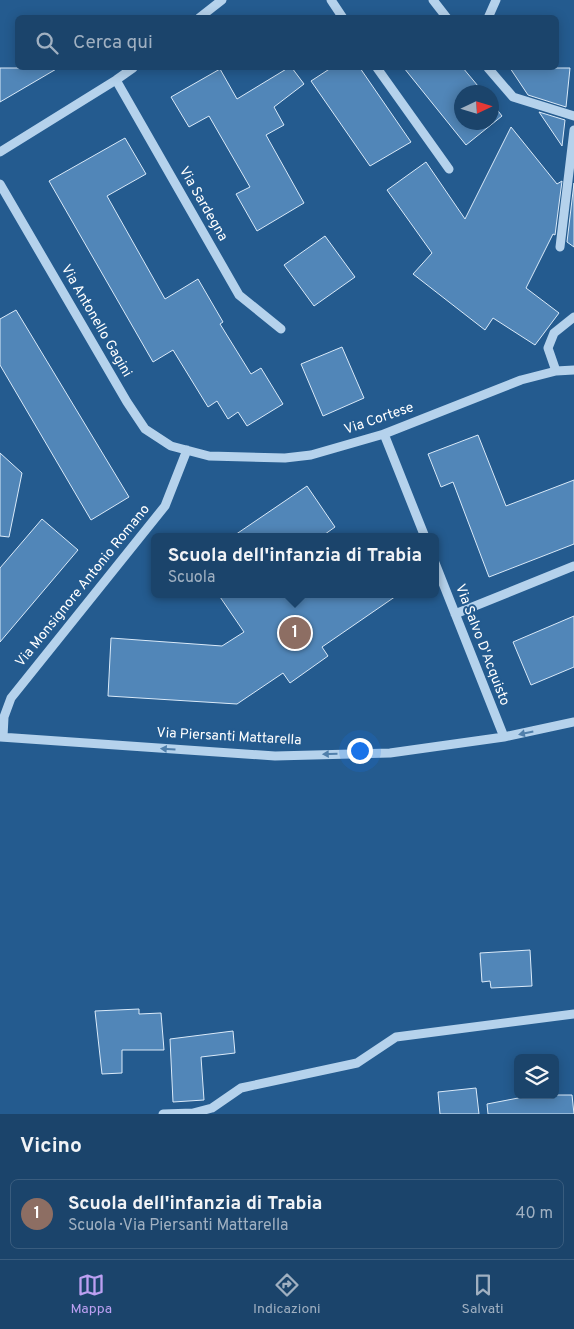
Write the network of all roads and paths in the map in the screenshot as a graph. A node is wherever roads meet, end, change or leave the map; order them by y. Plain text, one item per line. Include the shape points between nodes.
1 (222, 0) edge
2 (331, 0) edge
3 (433, 0) edge
4 (496, 0) edge
5 (203, 15) edge
6 (341, 15) edge
7 (445, 15) edge
8 (489, 15) edge
9 (130, 70) edge
10 (378, 70) edge
11 (490, 70) edge
12 (116, 80) junction
13 (574, 116) edge
14 (574, 130) edge
15 (0, 152) edge
16 (449, 169) dead end
17 (0, 184) edge
18 (560, 247) dead end
19 (574, 317) edge
20 (281, 329) dead end
21 (574, 370) edge
22 (556, 371) junction
23 (384, 434) junction
24 (187, 450) junction
25 (423, 533) edge
26 (574, 566) edge
27 (439, 573) edge
28 (455, 614) junction
29 (574, 722) edge
30 (1, 737) edge
31 (504, 737) junction
32 (574, 1014) edge
33 (163, 1114) edge

1 - 5 street
2 - 6 street
3 - 7 street
4 - 8 street
9 - 12 street
10 - 16 street
11 - 13 street via 513,97
12 - 15 street
12 - 20 street, Via Sardegna via 239,295
14 - 18 street
17 - 24 street, Via Antonello Gagini via 145,429 171,446
19 - 22 street via 554,333 548,348
21 - 22 street, Via Cortese
22 - 23 street, Via Cortese via 521,380
23 - 24 street, Via Cortese via 311,455 285,458 209,456
23 - 25 street
24 - 30 street, Via Monsignore Antonio Romano via 165,506 12,698 4,717
26 - 28 street
27 - 28 street, Via Salvo D'Acquisto
28 - 31 street, Via Salvo D'Acquisto
29 -> 31 street, Via Piersanti Mattarella
31 -> 30 street, Via Piersanti Mattarella via 390,752 275,756
32 - 33 street via 396,1037 357,1063 241,1088 212,1108 193,1113

